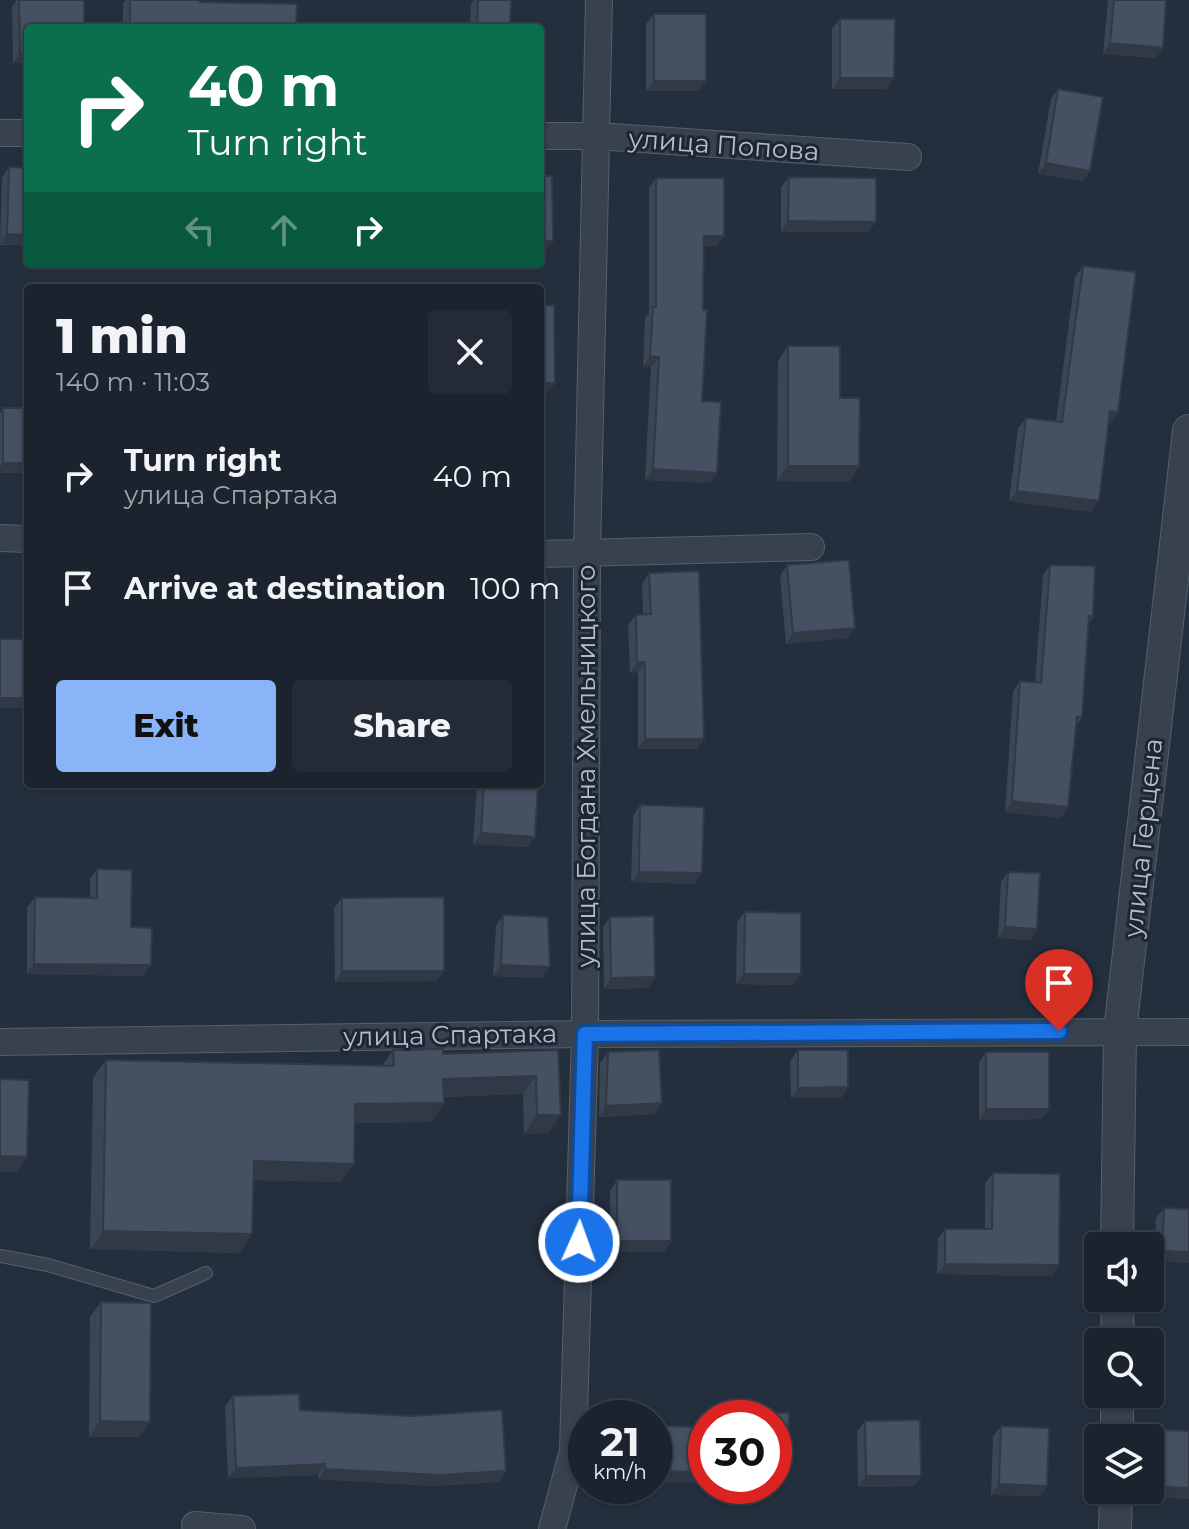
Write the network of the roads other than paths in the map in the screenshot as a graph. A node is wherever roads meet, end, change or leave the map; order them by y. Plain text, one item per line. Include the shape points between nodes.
1 (599, 0) edge
2 (0, 133) edge
3 (24, 133) edge
4 (544, 136) edge
5 (596, 136) junction
6 (908, 157) dead end
7 (1189, 431) edge
8 (0, 538) edge
9 (24, 539) edge
10 (811, 547) dead end
11 (544, 554) edge
12 (587, 555) junction
13 (1120, 1031) junction
14 (1189, 1032) edge
15 (585, 1034) junction
16 (0, 1042) edge
17 (1117, 1232) edge
18 (0, 1256) edge
19 (206, 1273) dead end
20 (1116, 1504) edge
21 (187, 1527) edge
22 (242, 1529) edge
23 (552, 1529) edge
24 (1115, 1529) edge

1 - 5 street, улица Богдана Хмельницкого
2 - 3 street
4 - 5 street, улица Попова
5 - 6 street, улица Попова
5 - 12 street, улица Богдана Хмельницкого
7 - 13 street, улица Герцена
8 - 9 street
10 - 12 street
11 - 12 street
12 - 15 street, улица Богдана Хмельницкого
13 - 14 street, улица Спартака
13 - 15 street, улица Спартака
13 - 17 street, улица Герцена
15 - 16 street, улица Спартака
15 - 23 street, улица Богдана Хмельницкого via 573,1451
18 - 19 lane via 154,1296
20 - 24 street
21 - 22 street

